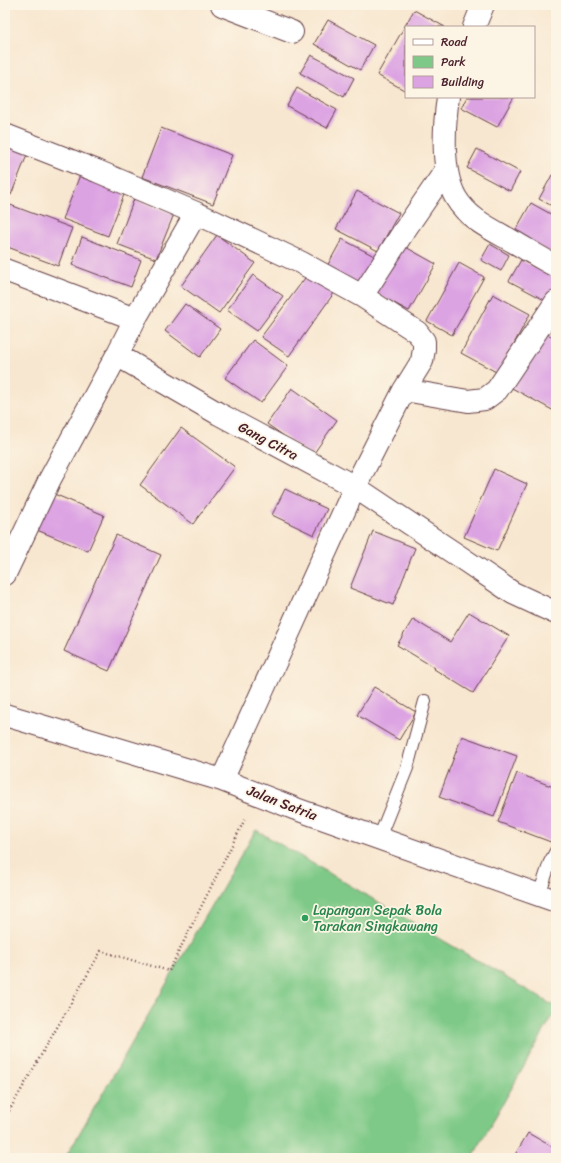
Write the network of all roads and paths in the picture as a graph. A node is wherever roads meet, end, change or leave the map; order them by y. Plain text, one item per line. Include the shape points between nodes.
1 (222, 5) edge
2 (483, 5) edge
3 (474, 26) edge
4 (292, 32) dead end
5 (448, 98) edge
6 (5, 135) edge
7 (446, 170) junction
8 (196, 213) junction
9 (556, 266) edge
10 (5, 270) edge
11 (362, 296) junction
12 (556, 302) edge
13 (135, 319) junction
14 (118, 355) junction
15 (404, 390) junction
16 (354, 487) junction
17 (5, 574) edge
18 (556, 613) edge
19 (425, 701) dead end
20 (5, 715) edge
21 (222, 780) junction
22 (258, 794) junction
23 (379, 838) junction
24 (556, 851) edge
25 (547, 898) edge
26 (5, 1118) edge

1 - 4 street
2 - 3 street
5 - 7 street via 445,122
6 - 8 street
7 - 9 street via 456,198 476,221
7 - 11 street
8 - 11 street via 300,262
8 - 13 street
10 - 13 street
11 - 15 street via 417,332 424,341 422,361
12 - 15 street via 497,390 485,398 468,401
13 - 14 street
14 - 16 street, Gang Citra via 219,414
14 - 17 street via 50,479
15 - 16 street
16 - 18 street, Gang Citra via 513,593
16 - 21 street
19 - 23 lane via 407,768
20 - 21 street, Jalan Satria
21 - 22 street, Jalan Satria
22 - 23 street, Jalan Satria
22 - 26 path via 168,971 101,951
23 - 25 street, Jalan Satria
24 - 25 lane via 550,862

